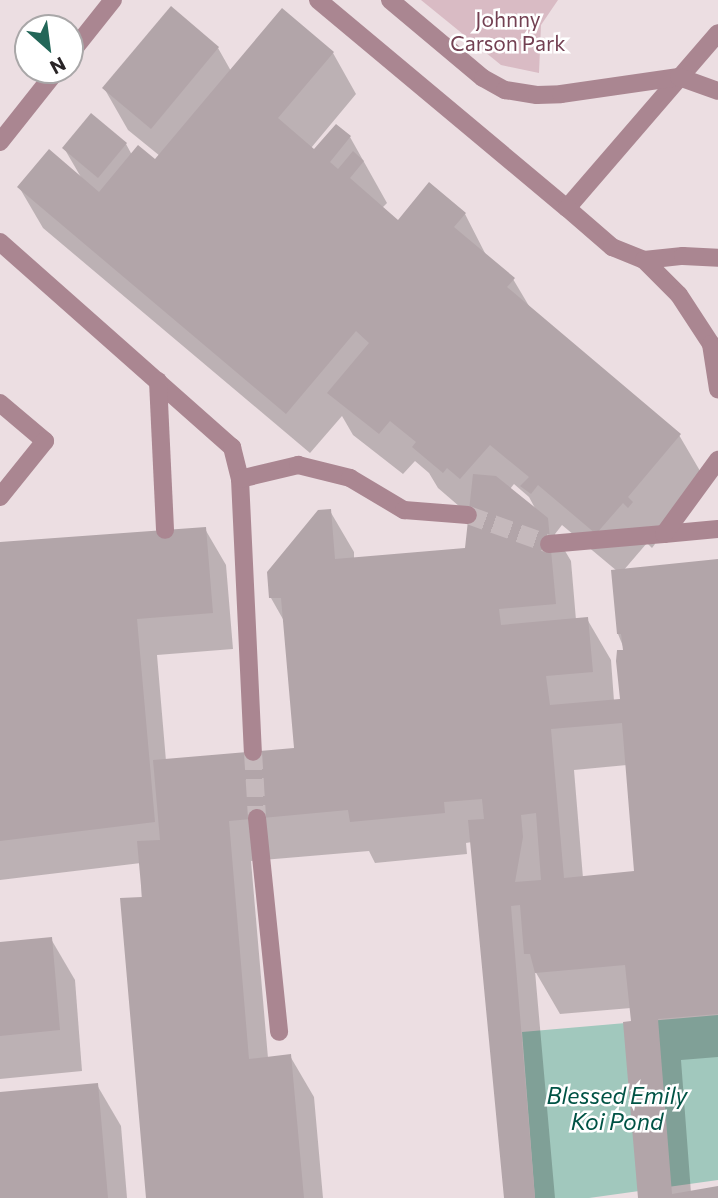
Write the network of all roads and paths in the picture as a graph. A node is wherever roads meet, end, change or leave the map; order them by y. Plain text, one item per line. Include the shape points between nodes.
1 (113, 0) edge
2 (318, 0) edge
3 (390, 0) edge
4 (718, 33) edge
5 (84, 36) edge
6 (680, 77) junction
7 (46, 84) edge
8 (718, 92) edge
9 (0, 142) edge
10 (567, 208) junction
11 (0, 242) edge
12 (718, 258) edge
13 (643, 260) junction
14 (158, 381) junction
15 (718, 389) edge
16 (0, 403) edge
17 (718, 460) edge
18 (240, 479) junction
19 (0, 497) edge
20 (468, 515) tunnel mouth
21 (718, 529) edge
22 (165, 530) dead end
23 (664, 534) junction
24 (549, 544) tunnel mouth
25 (253, 752) tunnel mouth
26 (257, 818) tunnel mouth
27 (279, 1032) dead end

1 - 5 street
2 - 10 street
3 - 6 street via 483,78 505,90 562,94
4 - 6 street
6 - 8 street
6 - 10 street
7 - 9 street
10 - 13 street via 612,247
11 - 14 street
12 - 13 street
13 - 15 street via 679,295 711,344
14 - 18 street via 232,447
14 - 22 street
16 - 19 street via 45,441
17 - 23 street
18 - 20 street via 298,465 350,478 404,510
18 - 25 street
21 - 23 street
23 - 24 street
26 - 27 street

